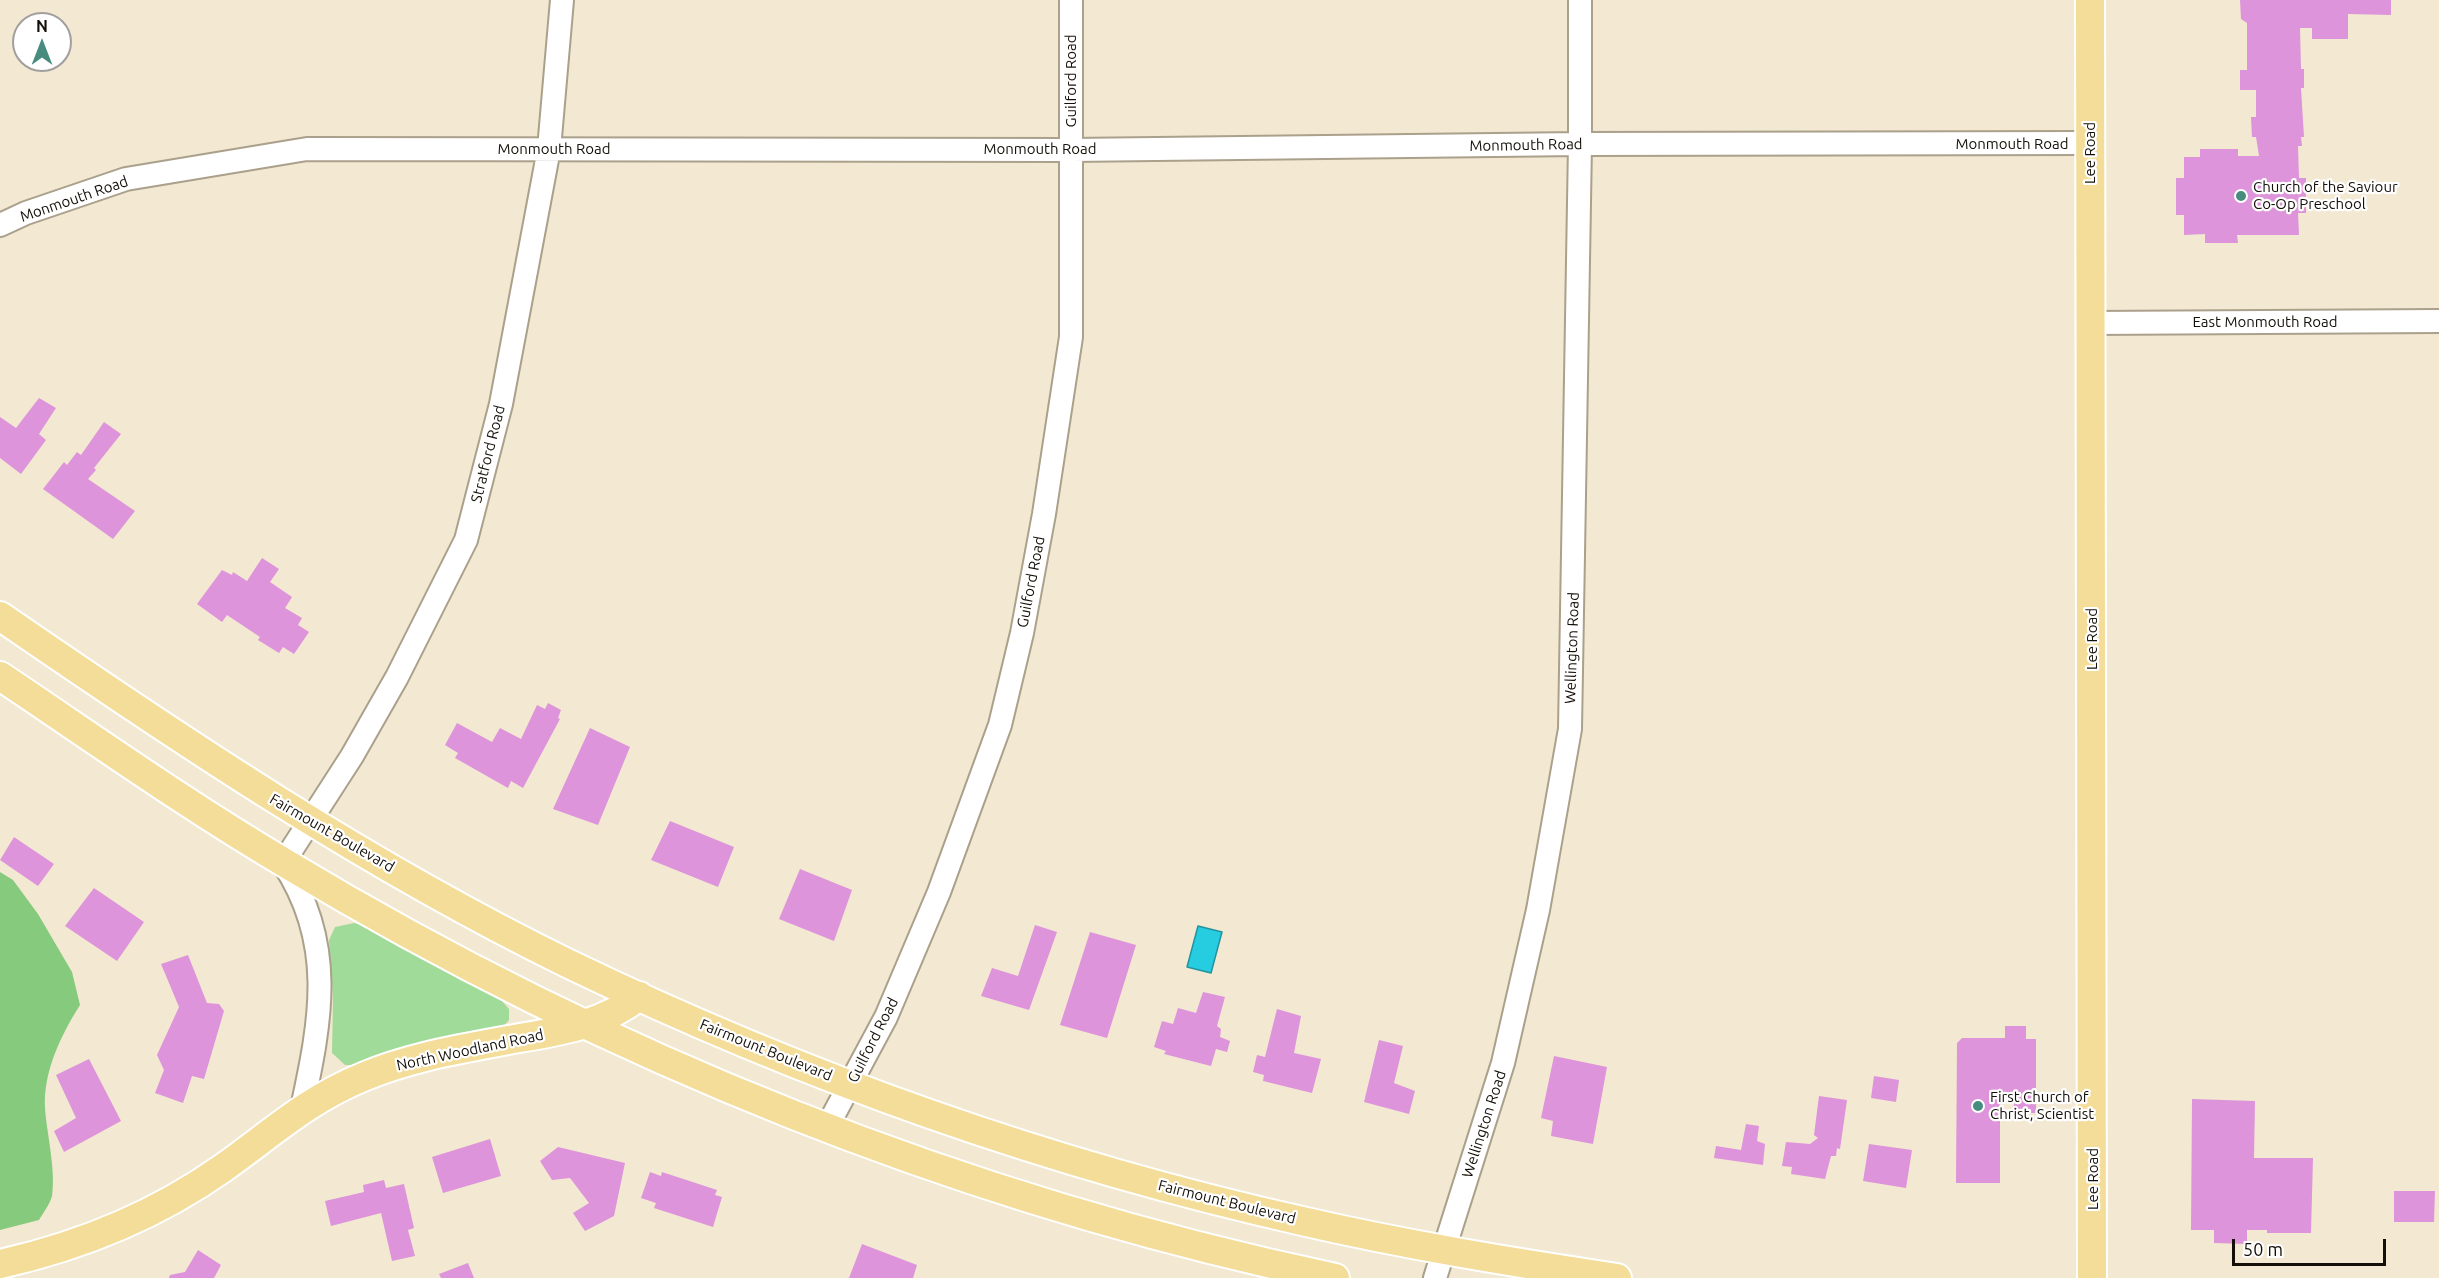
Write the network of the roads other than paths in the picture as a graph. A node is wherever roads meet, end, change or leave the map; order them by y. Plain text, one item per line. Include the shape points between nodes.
1 (562, 0) edge
2 (1071, 0) edge
3 (1580, 0) edge
4 (2090, 0) edge
5 (2090, 143) junction
6 (1580, 144) junction
7 (549, 149) junction
8 (1071, 150) junction
9 (0, 225) edge
10 (2439, 321) edge
11 (2091, 323) junction
12 (0, 616) edge
13 (0, 676) edge
14 (309, 822) junction
15 (284, 863) junction
16 (639, 996) junction
17 (586, 1024) junction
18 (851, 1084) junction
19 (302, 1108) junction
20 (827, 1127) junction
21 (1443, 1250) junction
22 (0, 1264) edge
23 (1335, 1278) edge
24 (1435, 1278) edge
25 (1617, 1278) edge
26 (2092, 1278) edge

1 - 7 street, Stratford Road
2 - 8 street, Guilford Road
3 - 6 street, Wellington Road
4 - 5 main road, Lee Road
5 - 6 street, Monmouth Road
5 - 11 main road, Lee Road
6 - 8 street, Monmouth Road
6 - 21 street, Wellington Road via 1570,729 1538,910 1503,1063
7 - 8 street, Monmouth Road
7 - 9 street, Monmouth Road via 307,149 126,179
7 - 14 street, Stratford Road via 501,404 466,540 397,677
8 - 18 street, Guilford Road via 1071,337 1017,656 1000,725 939,892 886,1017
10 - 11 street, East Monmouth Road
11 - 26 main road, Lee Road
12 - 14 main road, Fairmount Boulevard
13 - 15 main road
14 - 15 street, Stratford Road
14 - 16 main road, Fairmount Boulevard via 522,940
15 - 17 main road via 470,967
15 - 19 street via 308,910 320,976 318,1027
16 - 17 main road, North Woodland Road via 618,1011
16 - 18 main road, Fairmount Boulevard
17 - 19 main road, North Woodland Road via 413,1059 362,1077
17 - 20 main road
18 - 20 street, Guilford Road
18 - 21 main road, Fairmount Boulevard via 999,1137 1187,1192
19 - 22 main road, North Woodland Road via 171,1202 83,1241
20 - 23 main road via 1040,1202 1220,1252
21 - 24 street, Wellington Road
21 - 25 main road, Fairmount Boulevard

